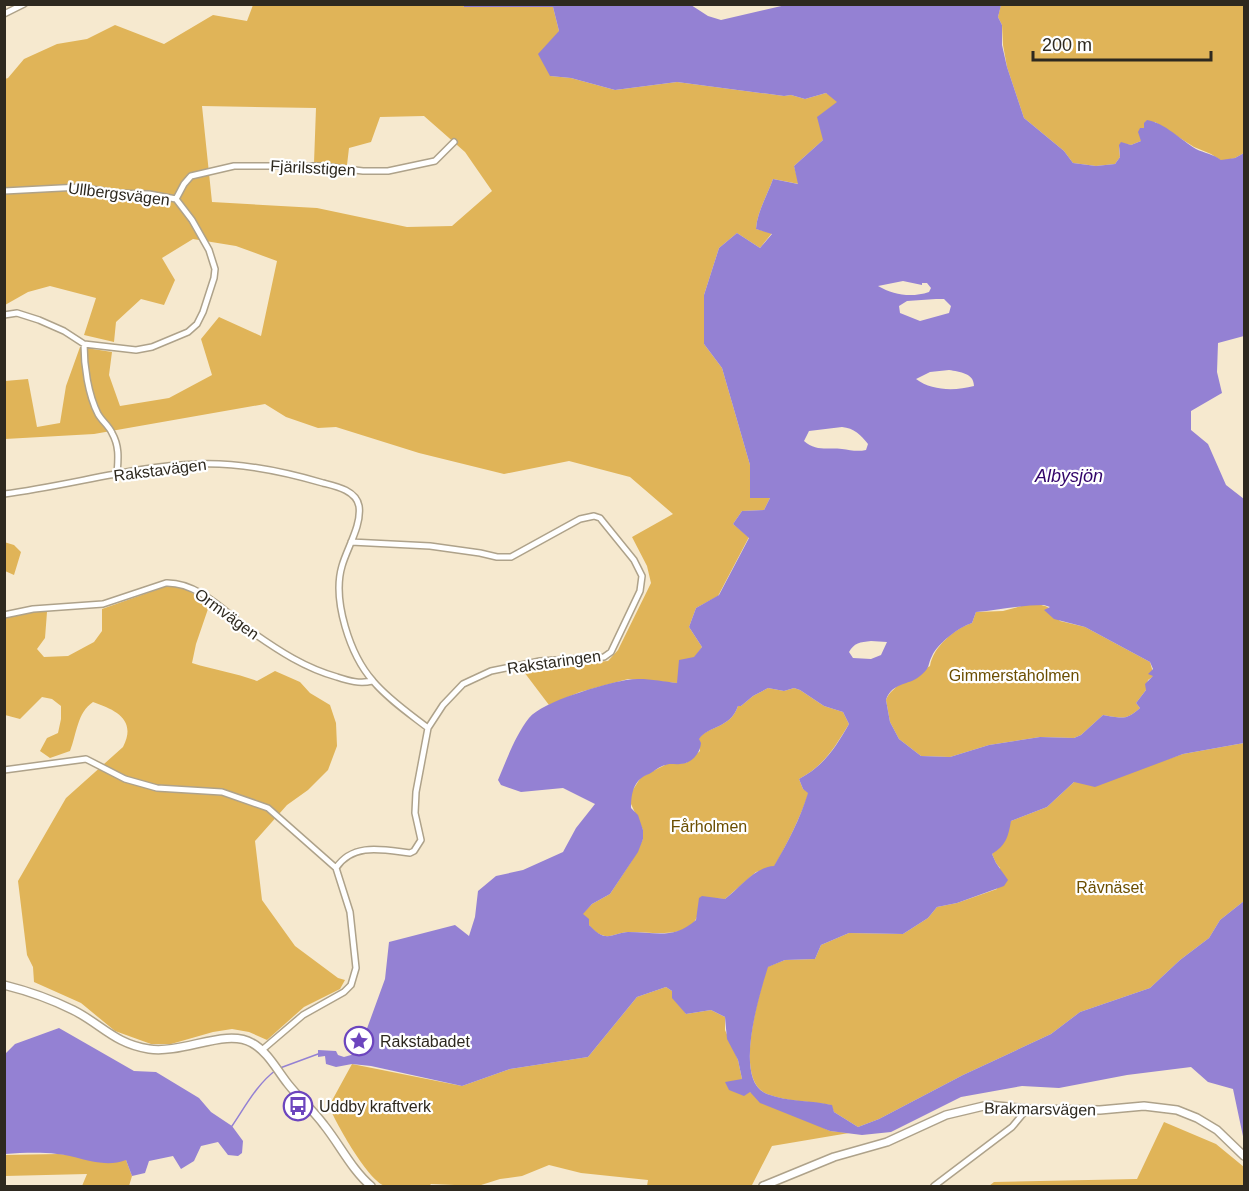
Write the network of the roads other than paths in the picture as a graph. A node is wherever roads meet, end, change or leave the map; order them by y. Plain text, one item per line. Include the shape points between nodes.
1 (24, 4) edge
2 (4, 14) edge
3 (454, 141) dead end
4 (4, 191) edge
5 (176, 199) junction
6 (4, 315) edge
7 (84, 344) junction
8 (117, 474) junction
9 (4, 494) edge
10 (351, 542) junction
11 (4, 615) edge
12 (372, 681) junction
13 (428, 728) junction
14 (4, 770) edge
15 (336, 868) junction
16 (4, 985) edge
17 (262, 1050) junction
18 (1027, 1109) junction
19 (1245, 1156) edge
20 (371, 1186) edge
21 (763, 1186) edge
22 (934, 1186) edge

1 - 2 street
3 - 5 street, Fjärilsstigen via 435,161 388,171 234,166 191,176
4 - 5 street, Ullbergsvägen via 80,187
5 - 7 street, Ullbergsvägen via 209,249 215,269 197,324 188,332 136,350
6 - 7 street, Ullbergsvägen via 17,313 39,320
7 - 8 street via 92,396 119,453
8 - 9 street, Rakstavägen
8 - 10 street, Rakstavägen via 199,463 245,465 318,481 347,490 357,500 358,520
10 - 12 street, Rakstavägen via 341,568 340,603 350,639
10 - 13 street, Rakstaringen via 430,546 511,557 580,519 594,516 609,527 642,576 640,591 611,652 604,657 540,661 491,671 463,684
11 - 12 street, Ormvägen via 103,604 166,583 177,583 207,598 288,657 318,672 363,683
12 - 13 street, Rakstavägen
13 - 15 street via 416,792 415,813 421,840 418,846 410,853 362,850 348,855
14 - 15 street via 86,759 125,779 157,788 222,792 268,808
15 - 17 street via 350,912 356,968 351,985 303,1015
16 - 17 street via 34,992 75,1011 133,1046 175,1050 227,1037 252,1042
17 - 20 street
18 - 19 street, Brakmarsvägen via 1144,1106 1177,1110 1218,1130
18 - 21 street, Brakmarsvägen via 988,1105 946,1115 887,1142 834,1157
18 - 22 street via 1012,1127

